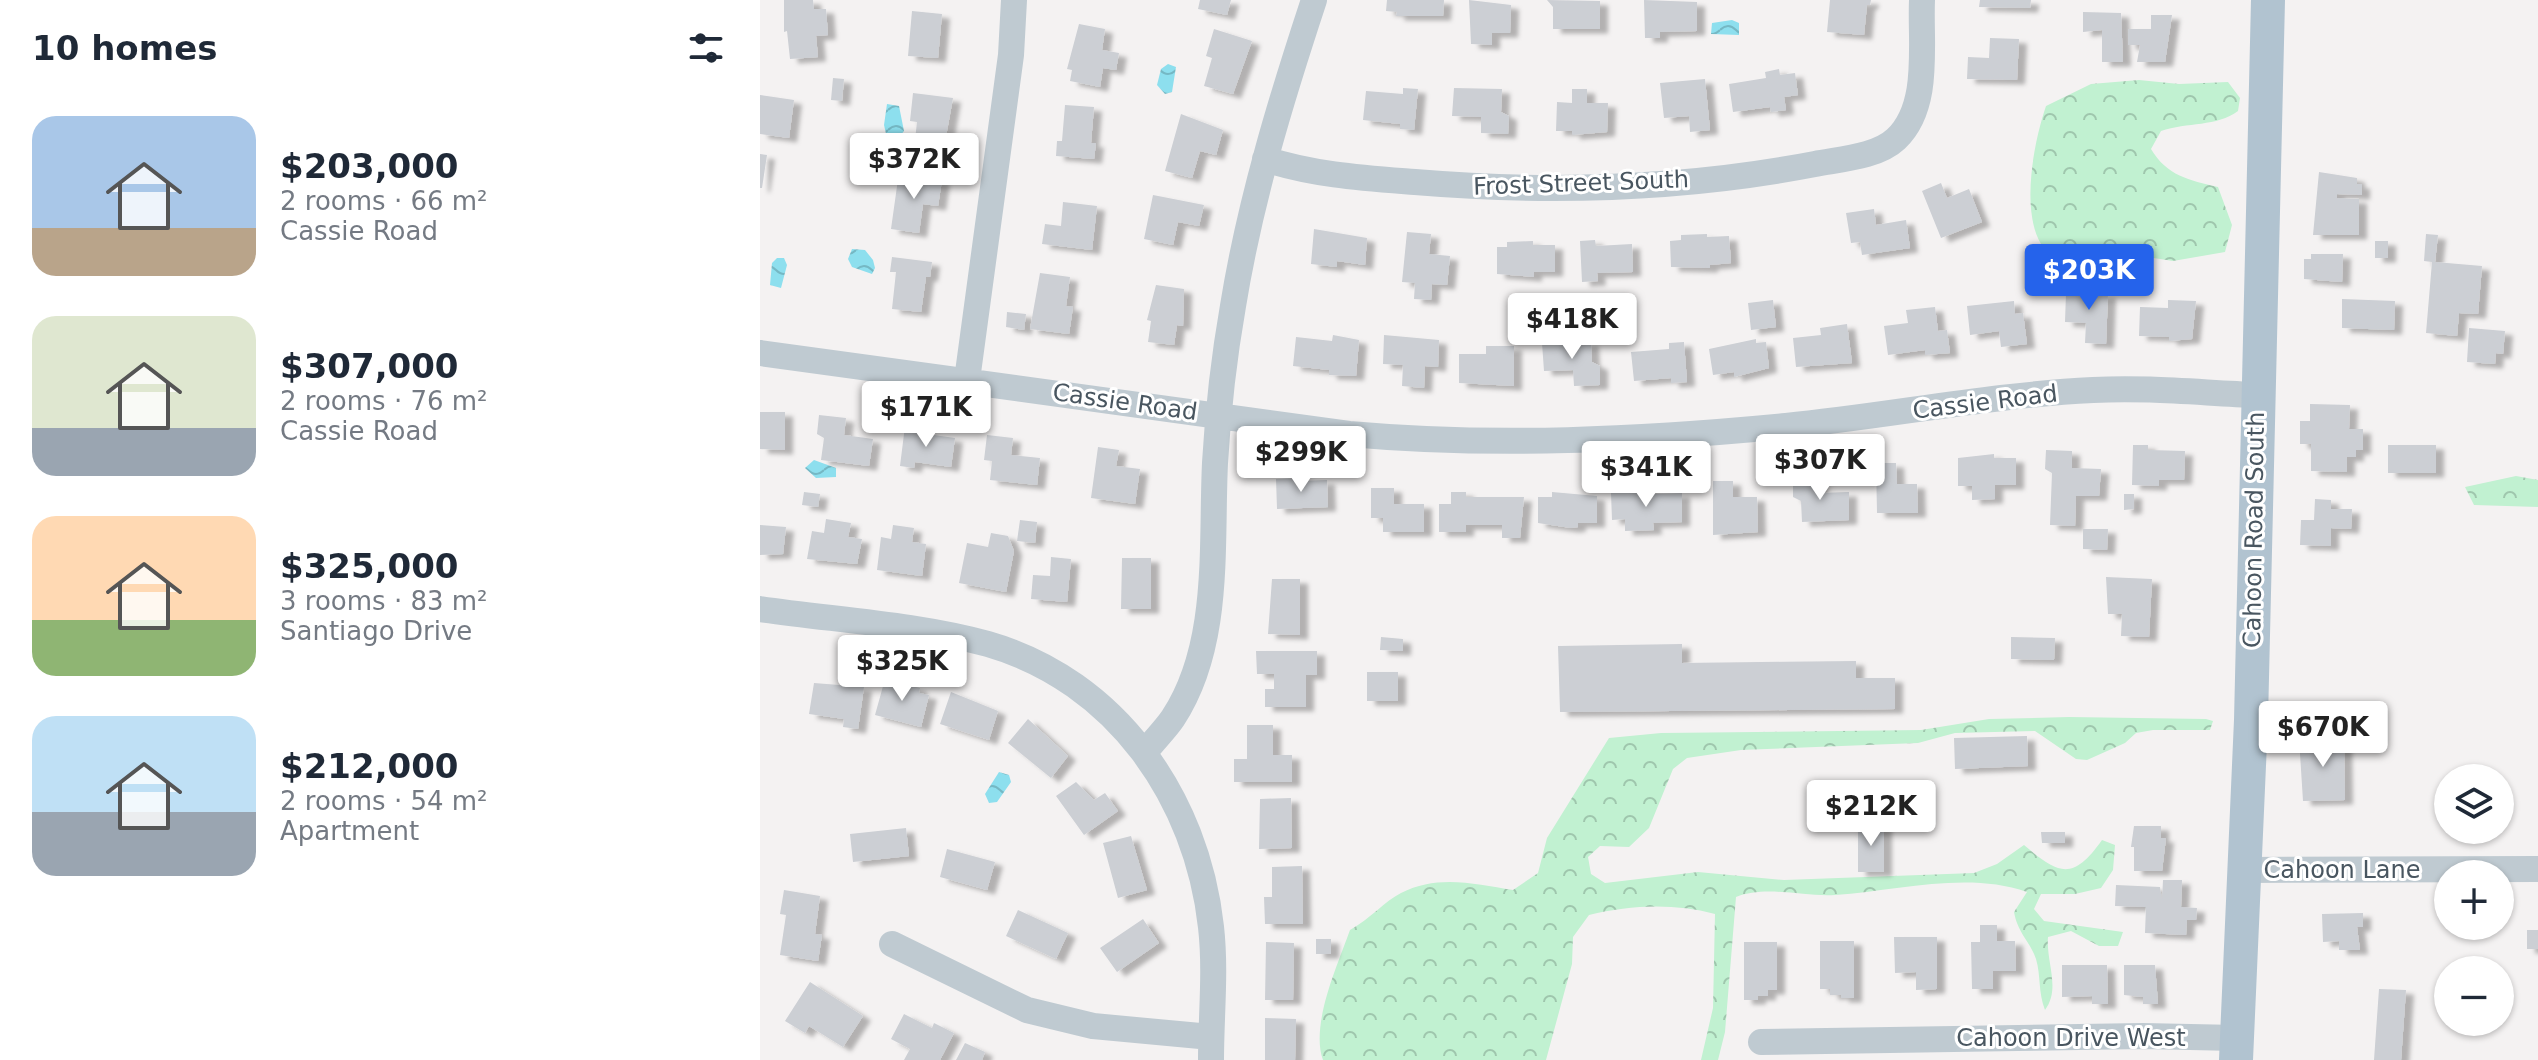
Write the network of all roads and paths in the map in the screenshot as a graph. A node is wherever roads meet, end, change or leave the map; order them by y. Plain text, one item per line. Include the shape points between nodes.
1 (1014, 0) edge
2 (1314, 0) edge
3 (1922, 0) edge
4 (2268, 0) edge
5 (1265, 159) junction
6 (760, 353) edge
7 (967, 380) junction
8 (2257, 395) junction
9 (1219, 415) junction
10 (760, 609) edge
11 (1146, 751) junction
12 (2538, 869) edge
13 (2243, 870) junction
14 (892, 944) dead end
15 (1761, 1042) dead end
16 (1211, 1048) edge
17 (2237, 1049) edge

1 - 7 street
2 - 5 street
3 - 5 street, Frost Street South via 1919,94 1913,120 1894,141 1855,156 1787,169 1606,187 1391,181 1312,172
4 - 8 main road, Cahoon Road South
5 - 9 street via 1245,236
6 - 7 street, Cassie Road
7 - 9 street, Cassie Road
8 - 9 street, Cassie Road via 2093,390 1787,426 1550,442 1415,440
8 - 13 main road, Cahoon Road South
9 - 11 street via 1205,631 1183,699
10 - 11 street via 989,645 1054,673 1115,718
11 - 16 street via 1186,827 1207,901 1213,947
12 - 13 street, Cahoon Lane
13 - 17 main road, Cahoon Road South
14 - 16 street via 1038,1014
15 - 17 street, Cahoon Drive West via 2143,1036

